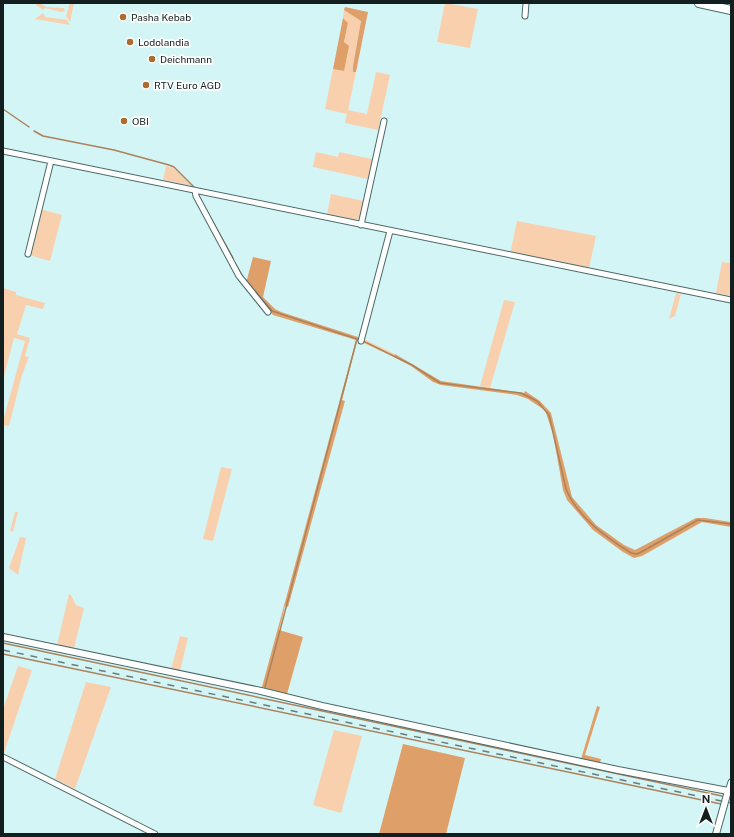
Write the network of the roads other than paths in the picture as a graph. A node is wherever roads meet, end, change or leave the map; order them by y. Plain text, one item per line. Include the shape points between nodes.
1 (526, 3) edge
2 (699, 3) edge
3 (703, 3) edge
4 (731, 6) edge
5 (731, 10) edge
6 (525, 16) dead end
7 (384, 121) dead end
8 (3, 151) edge
9 (51, 161) junction
10 (195, 191) junction
11 (361, 225) junction
12 (390, 231) junction
13 (28, 254) dead end
14 (731, 300) edge
15 (268, 312) dead end
16 (361, 341) dead end
17 (3, 637) edge
18 (3, 757) edge
19 (731, 782) edge
20 (730, 791) edge
21 (155, 834) edge
22 (716, 834) edge

1 - 6 street
2 - 5 main road
3 - 4 main road
7 - 11 street
8 - 9 street
9 - 10 street
9 - 13 street
10 - 11 street
10 - 15 street via 239,276
11 - 12 street
12 - 14 street
12 - 16 street
17 - 20 street via 618,770
18 - 21 street
19 - 20 street
20 - 22 street

